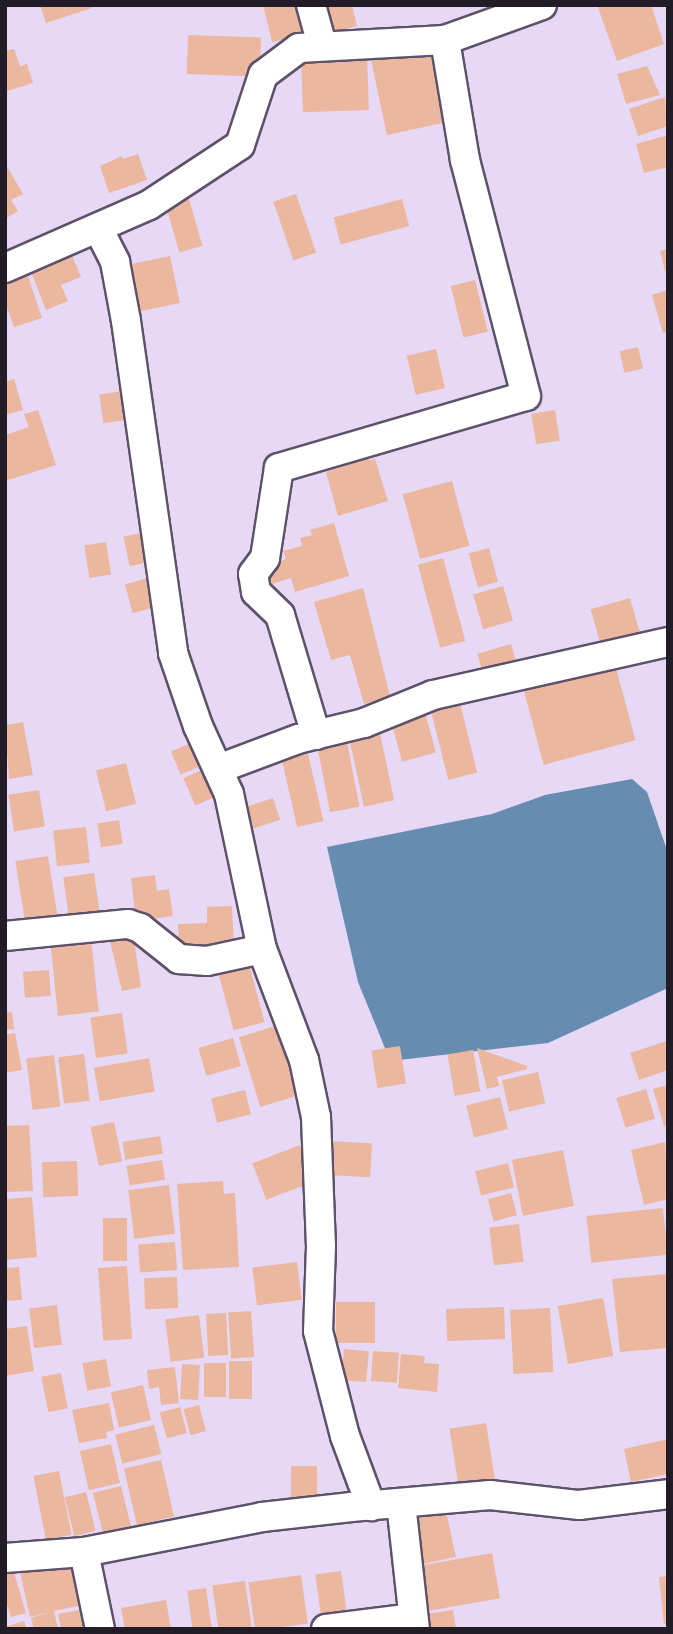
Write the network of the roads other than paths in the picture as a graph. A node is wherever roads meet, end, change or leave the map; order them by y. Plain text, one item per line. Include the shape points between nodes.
1 (312, 5) edge
2 (542, 5) edge
3 (445, 40) junction
4 (322, 46) junction
5 (98, 228) junction
6 (5, 268) edge
7 (668, 642) edge
8 (316, 735) junction
9 (218, 769) junction
10 (5, 936) edge
11 (262, 949) junction
12 (668, 1494) edge
13 (401, 1503) junction
14 (371, 1506) junction
15 (84, 1552) junction
16 (5, 1558) edge
17 (414, 1623) edge
18 (100, 1629) edge
19 (326, 1629) edge

1 - 4 street
2 - 3 street
3 - 4 street
3 - 8 street via 465,160 526,396 279,468 265,558 253,574 256,592 280,615
4 - 5 street via 299,48 263,75 240,145 149,205
5 - 6 street
5 - 9 street via 115,262 126,321 173,653
7 - 8 street via 433,695 364,723
8 - 9 street
9 - 11 street via 229,794
10 - 11 street via 128,924 179,959 207,961
11 - 14 street via 304,1060 316,1117 321,1246 318,1331 345,1436
12 - 13 street via 579,1504 489,1495
13 - 14 street
13 - 17 street
14 - 15 street via 262,1517
15 - 16 street
15 - 18 street
17 - 19 street

